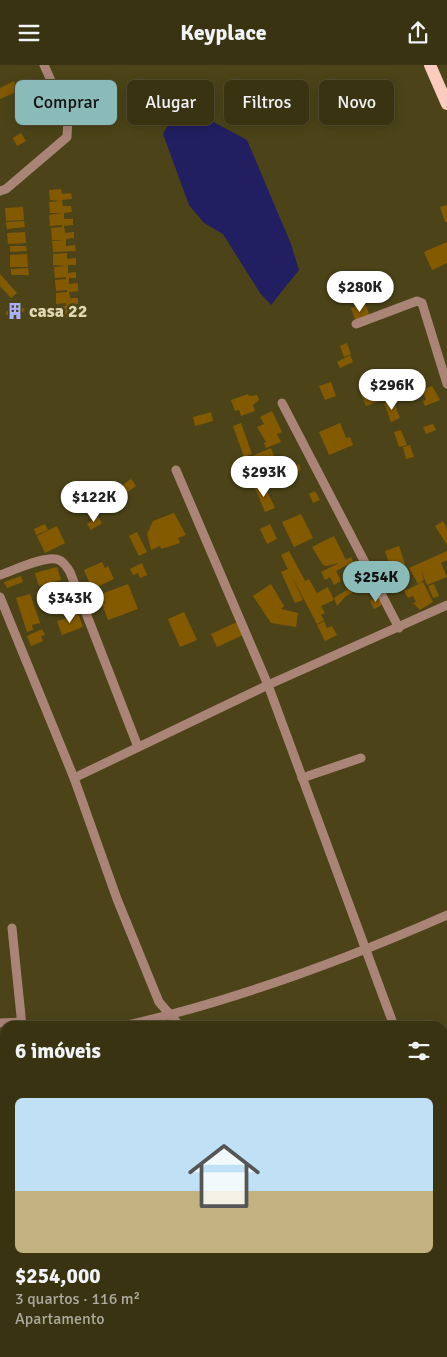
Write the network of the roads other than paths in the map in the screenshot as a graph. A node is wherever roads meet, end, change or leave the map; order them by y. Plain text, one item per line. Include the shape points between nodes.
1 (44, 65) edge
2 (430, 65) edge
3 (447, 104) edge
4 (0, 191) edge
5 (356, 323) dead end
6 (447, 384) edge
7 (282, 403) dead end
8 (176, 470) dead end
9 (0, 575) edge
10 (0, 597) edge
11 (447, 605) edge
12 (399, 627) junction
13 (268, 685) junction
14 (138, 747) junction
15 (361, 758) dead end
16 (74, 778) junction
17 (302, 778) junction
18 (447, 915) edge
19 (12, 928) dead end
20 (365, 951) junction
21 (172, 1015) junction
22 (22, 1021) edge
23 (145, 1021) edge
24 (176, 1021) edge
25 (392, 1021) edge

1 - 4 street via 68,119 67,137
2 - 3 main road
5 - 6 street via 417,301 422,303
7 - 12 street
8 - 13 street
9 - 14 street via 49,558 64,563
10 - 16 street
11 - 12 street
12 - 13 street
13 - 14 street
13 - 17 street
14 - 16 street
15 - 17 street
16 - 21 street via 117,899 159,1002
17 - 20 street
18 - 20 street
19 - 22 street
20 - 21 street
20 - 25 street
21 - 23 street
21 - 24 street

